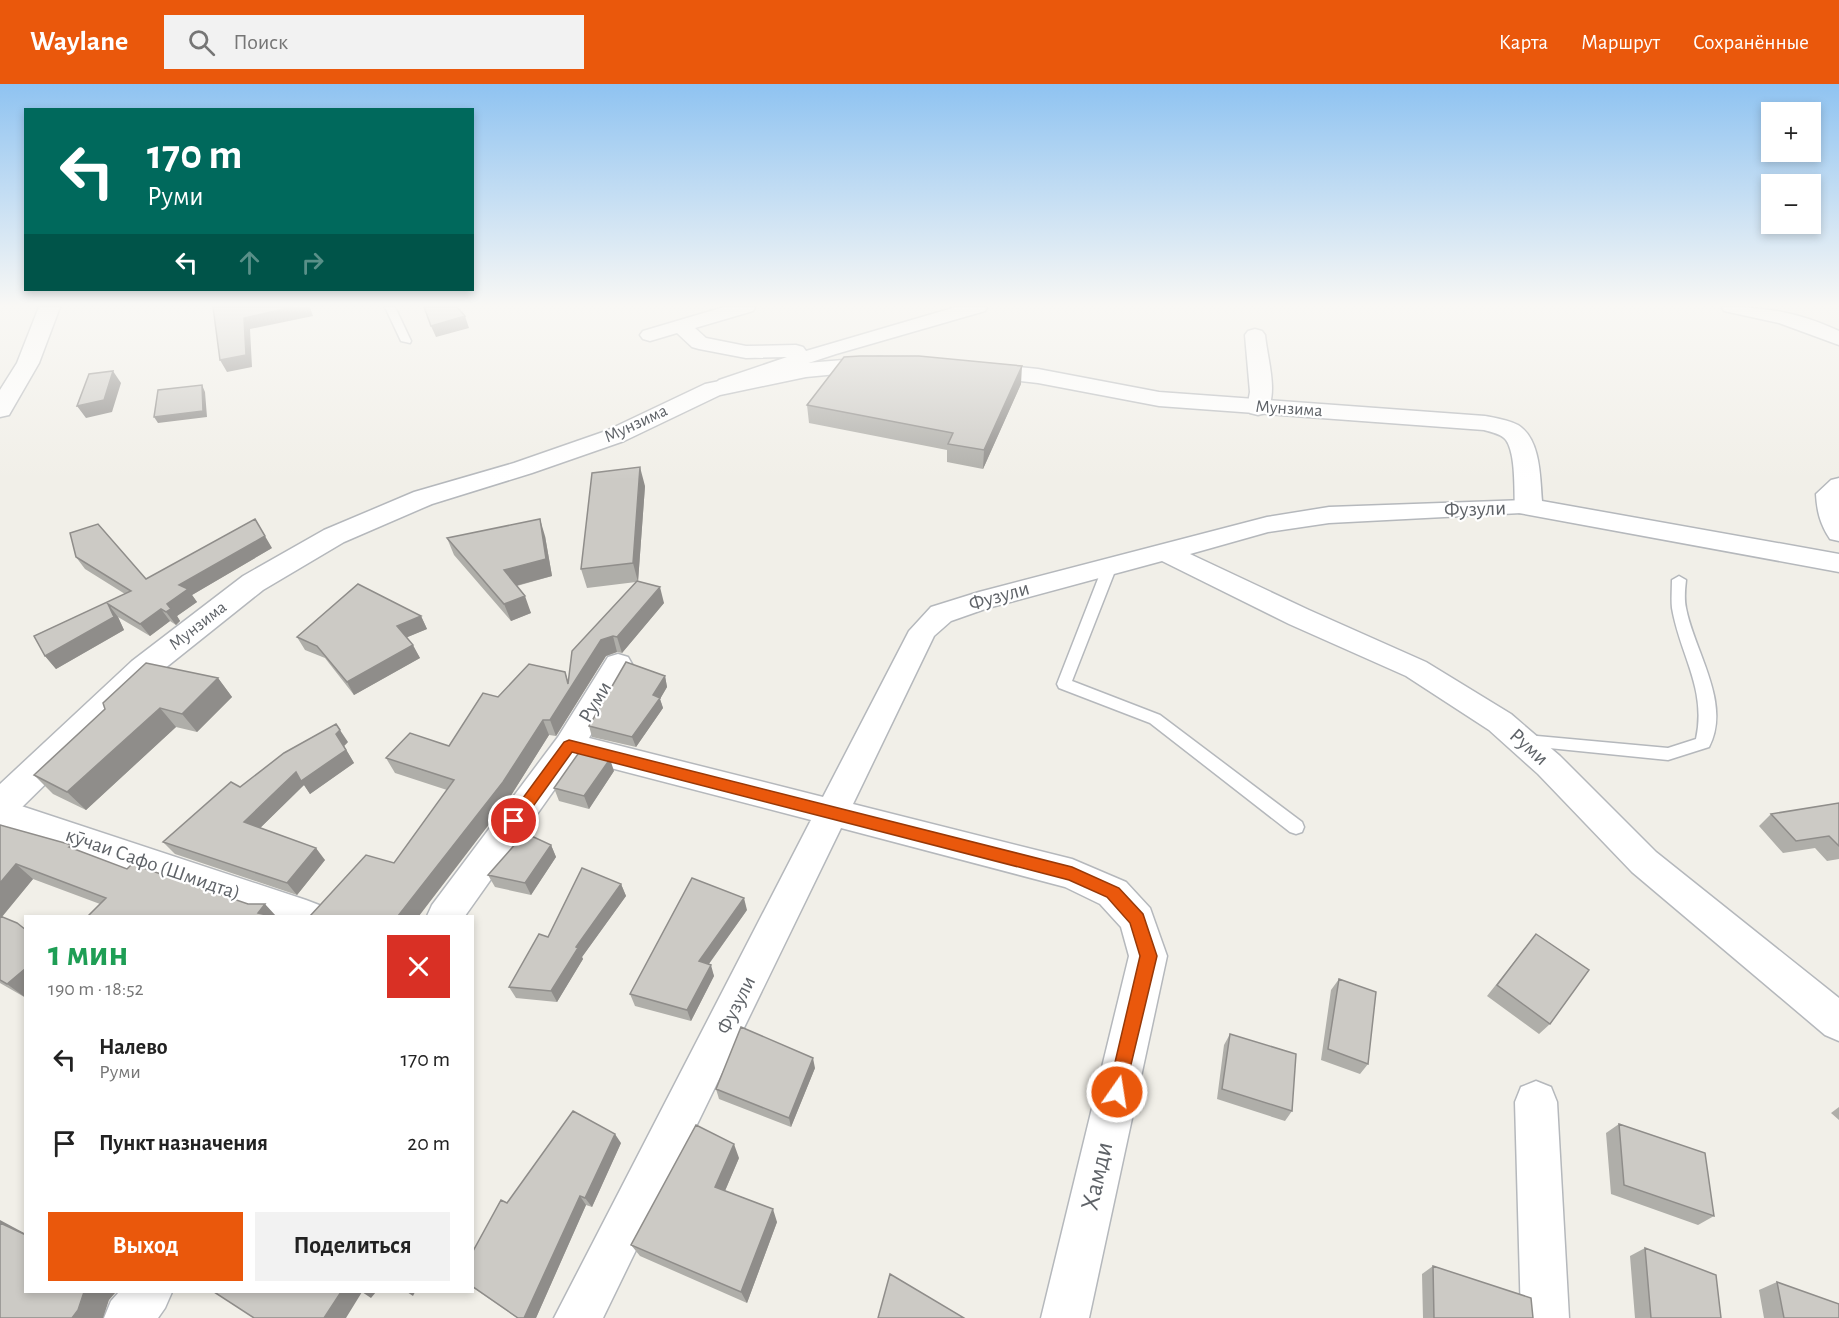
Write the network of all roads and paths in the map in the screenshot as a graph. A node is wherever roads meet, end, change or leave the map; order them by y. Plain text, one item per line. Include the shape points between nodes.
1 (27, 365) edge
2 (786, 365) edge
3 (856, 365) edge
4 (1258, 365) edge
5 (957, 368) edge
6 (713, 389) junction
7 (1258, 408) junction
8 (0, 410) edge
9 (1839, 485) edge
10 (1529, 507) junction
11 (1839, 533) edge
12 (1165, 552) junction
13 (1839, 563) edge
14 (1110, 566) junction
15 (1678, 580) dead end
16 (618, 664) dead end
17 (1522, 741) junction
18 (569, 745) junction
19 (0, 806) edge
20 (0, 812) edge
21 (833, 813) junction
22 (1296, 828) dead end
23 (303, 915) edge
24 (446, 915) edge
25 (1839, 1022) edge
26 (1536, 1102) dead end
27 (148, 1293) edge
28 (128, 1318) edge
29 (578, 1318) edge
30 (1065, 1318) edge
31 (1545, 1318) edge

1 - 8 street
2 - 6 street
3 - 6 street, Мунзима via 806,370
4 - 7 street
5 - 7 street, Мунзима via 1038,376 1159,399
6 - 19 street, Мунзима via 615,436 423,498 334,536 253,582 143,669
7 - 10 street, Мунзима via 1485,423 1506,428 1522,444
9 - 11 street via 1828,494 1830,514
10 - 12 street, Фузули via 1329,515 1267,525
10 - 13 street, Фузули
12 - 14 street, Фузули
12 - 17 street, Руми via 1416,669 1500,722
14 - 21 street, Фузули via 941,614 923,631
14 - 22 lane via 1064,684 1155,719
15 - 17 lane via 1679,611 1705,685 1708,726 1703,743 1668,754
16 - 18 street, Руми
17 - 25 street, Руми via 1644,862
18 - 21 street, Хамди
18 - 24 street, Руми
20 - 23 street, кӯчаи Сафо (Шмидта)
21 - 29 street, Фузули
21 - 30 street, Хамди via 1072,874 1113,892 1137,919 1148,956
26 - 31 street
27 - 28 street

